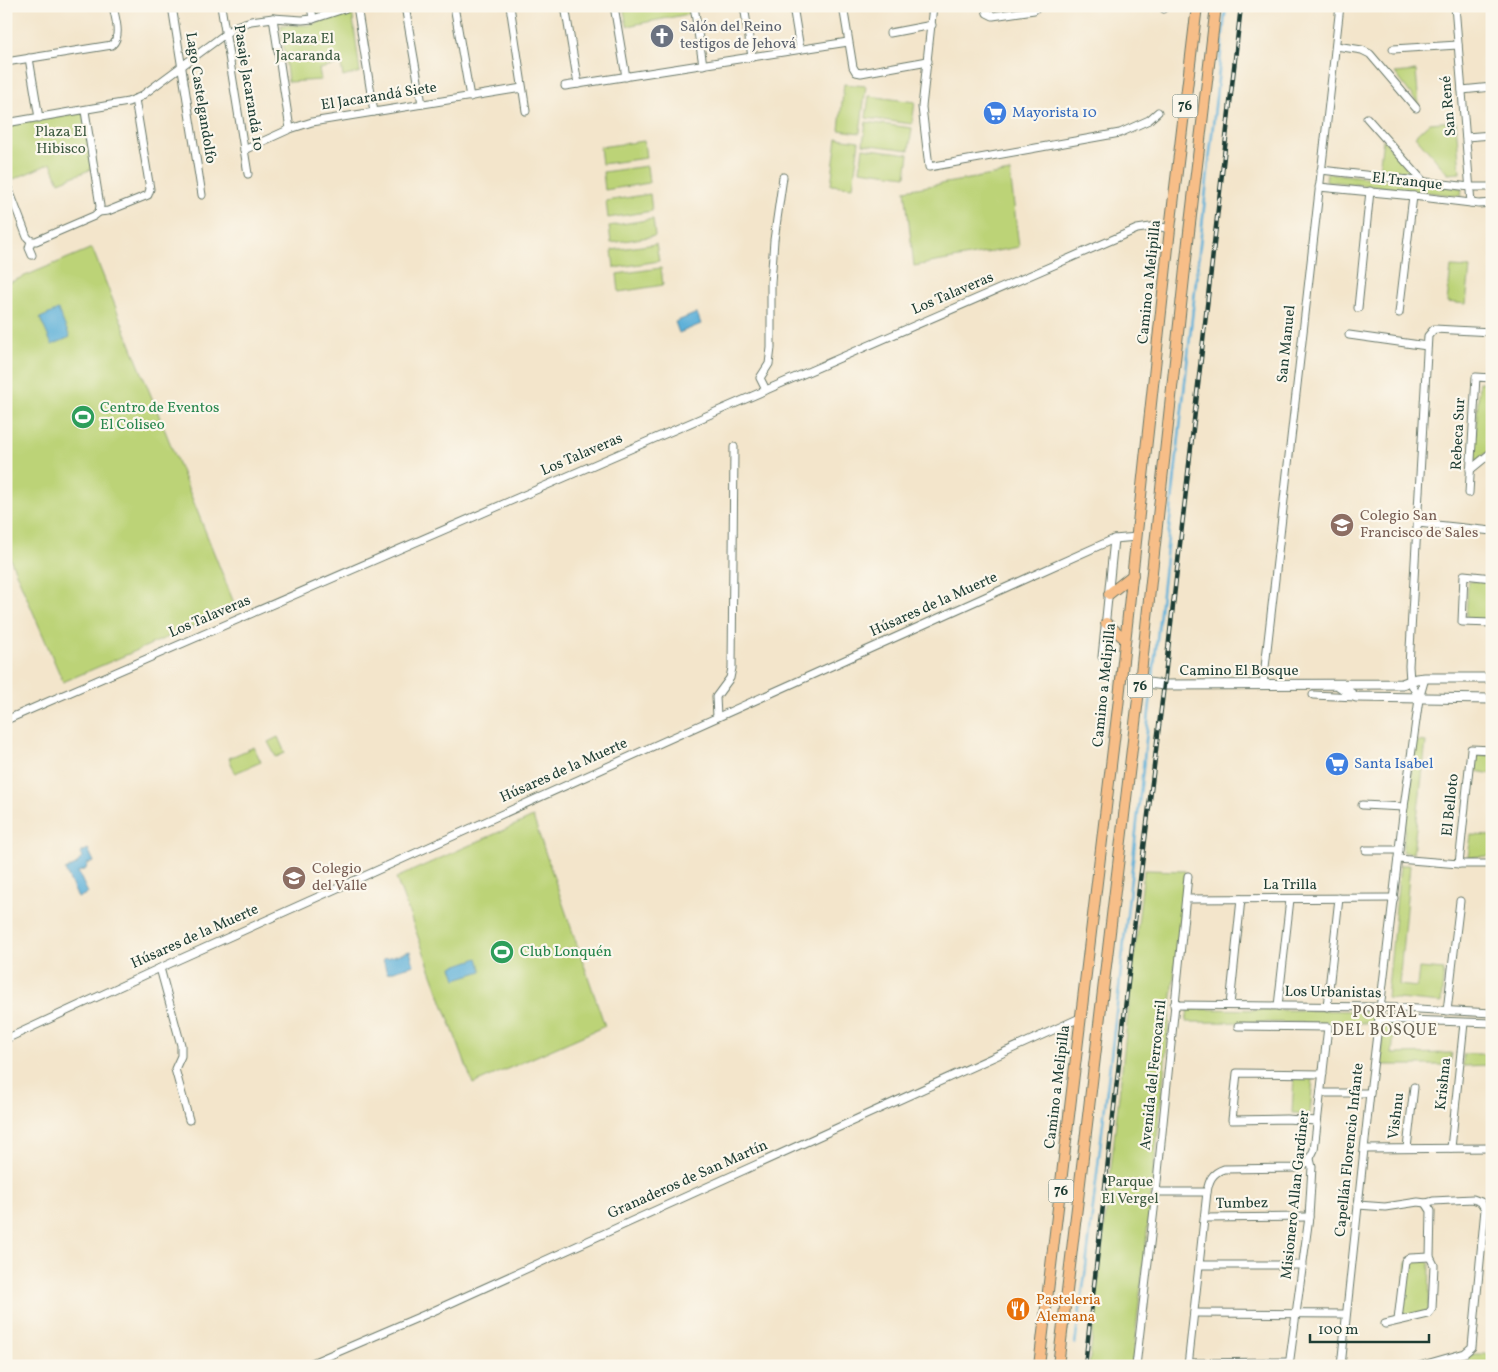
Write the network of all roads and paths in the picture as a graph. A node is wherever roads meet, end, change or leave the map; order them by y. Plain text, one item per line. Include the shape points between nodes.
1 (113, 6) edge
2 (172, 6) edge
3 (221, 6) edge
4 (312, 6) edge
5 (355, 6) edge
6 (406, 6) edge
7 (454, 6) edge
8 (510, 6) edge
9 (565, 6) edge
10 (614, 6) edge
11 (694, 6) edge
12 (744, 6) edge
13 (793, 6) edge
14 (843, 6) edge
15 (933, 6) edge
16 (985, 6) edge
17 (1038, 6) edge
18 (1197, 6) edge
19 (1216, 6) edge
20 (1340, 6) edge
21 (1455, 6) edge
22 (273, 18) junction
23 (314, 20) junction
24 (932, 25) junction
25 (226, 32) junction
26 (890, 33) dead end
27 (848, 42) junction
28 (1458, 45) junction
29 (1336, 46) junction
30 (800, 49) junction
31 (1393, 49) dead end
32 (752, 57) junction
33 (30, 58) junction
34 (928, 61) junction
35 (6, 62) edge
36 (181, 65) junction
37 (703, 65) junction
38 (626, 77) junction
39 (578, 84) junction
40 (565, 86) dead end
41 (1492, 87) edge
42 (522, 88) junction
43 (1462, 90) junction
44 (470, 96) junction
45 (135, 99) junction
46 (422, 104) junction
47 (1416, 108) dead end
48 (85, 111) junction
49 (526, 111) dead end
50 (374, 112) junction
51 (1158, 112) dead end
52 (39, 118) junction
53 (1368, 118) dead end
54 (6, 123) edge
55 (290, 129) junction
56 (1492, 135) edge
57 (1466, 137) junction
58 (244, 150) junction
59 (1321, 170) junction
60 (248, 174) dead end
61 (783, 177) dead end
62 (1422, 180) junction
63 (6, 182) edge
64 (1318, 187) junction
65 (1470, 187) junction
66 (1492, 187) edge
67 (1370, 191) junction
68 (202, 195) dead end
69 (1413, 196) junction
70 (1470, 203) junction
71 (1492, 204) edge
72 (1174, 207) junction
73 (1193, 208) junction
74 (99, 212) junction
75 (1170, 229) junction
76 (1189, 232) junction
77 (31, 241) junction
78 (32, 255) dead end
79 (1358, 308) dead end
80 (1399, 313) dead end
81 (1492, 332) edge
82 (1349, 335) dead end
83 (1427, 346) junction
84 (1492, 378) edge
85 (766, 390) junction
86 (734, 447) dead end
87 (1492, 452) edge
88 (1470, 470) junction
89 (1469, 493) dead end
90 (1418, 523) junction
91 (1492, 531) edge
92 (1137, 537) junction
93 (1114, 540) junction
94 (1133, 575) junction
95 (1492, 578) edge
96 (1109, 594) junction
97 (1106, 623) junction
98 (1492, 623) edge
99 (1125, 640) junction
100 (1102, 657) dead end
101 (1425, 678) junction
102 (1492, 678) edge
103 (1410, 681) junction
104 (1144, 683) junction
105 (1263, 685) junction
106 (1338, 685) junction
107 (1313, 695) dead end
108 (1356, 697) junction
109 (1419, 699) junction
110 (1492, 699) edge
111 (716, 717) junction
112 (6, 720) edge
113 (1492, 750) edge
114 (1362, 805) dead end
115 (1404, 807) junction
116 (1366, 850) dead end
117 (1400, 850) junction
118 (1398, 859) junction
119 (1459, 864) junction
120 (1492, 864) edge
121 (1188, 876) dead end
122 (1338, 898) junction
123 (1394, 898) junction
124 (1186, 899) junction
125 (1241, 899) junction
126 (1290, 899) junction
127 (1460, 901) dead end
128 (160, 968) junction
129 (1174, 1004) junction
130 (1230, 1005) junction
131 (1278, 1006) junction
132 (1327, 1007) junction
133 (1381, 1007) junction
134 (1447, 1011) junction
135 (1492, 1011) edge
136 (1082, 1017) junction
137 (1380, 1018) junction
138 (1464, 1023) junction
139 (1492, 1024) edge
140 (1238, 1026) dead end
141 (6, 1039) edge
142 (1323, 1074) junction
143 (1414, 1087) dead end
144 (1321, 1093) junction
145 (1370, 1093) junction
146 (189, 1120) dead end
147 (1317, 1120) junction
148 (1407, 1148) junction
149 (1451, 1148) junction
150 (1492, 1148) edge
151 (1365, 1149) junction
152 (1310, 1159) junction
153 (1156, 1192) junction
154 (1207, 1192) junction
155 (1426, 1203) junction
156 (1358, 1205) junction
157 (1309, 1217) junction
158 (1205, 1218) junction
159 (1430, 1257) junction
160 (1200, 1265) junction
161 (1303, 1265) junction
162 (1297, 1312) junction
163 (1194, 1313) junction
164 (1346, 1314) junction
165 (1398, 1320) junction
166 (1385, 1324) dead end
167 (1188, 1364) edge
168 (1289, 1364) edge
169 (305, 1366) edge
170 (1040, 1366) edge
171 (1058, 1366) edge
172 (1136, 1366) edge
173 (1340, 1366) edge
174 (1419, 1366) edge

1 - 33 street via 117,35 116,41 109,46
2 - 36 street, Lago Castelgandolfo
3 - 25 street, Pasaje Jacarandá 10
4 - 23 street
5 - 23 street
5 - 50 street
6 - 46 street
7 - 44 street
8 - 42 street
9 - 39 street
10 - 38 street
11 - 37 street
12 - 32 street
13 - 30 street
14 - 27 street
15 - 24 street
16 - 17 street via 986,13 992,16 1034,10
18 - 72 main road, Camino a Melipilla / 76
19 - 73 main road, 76
20 - 29 street, San Manuel
21 - 28 street, San René
22 - 23 street
22 - 25 street via 243,23
22 - 55 street
24 - 26 street
24 - 34 street
25 - 36 street
25 - 58 street, Pasaje Jacarandá 10
27 - 30 street
27 - 34 street via 853,70 858,73
28 - 31 street
28 - 43 street, San René
29 - 47 street via 1370,54
29 - 59 street, San Manuel
30 - 32 street
32 - 37 street
33 - 35 street
33 - 52 street
34 - 51 street via 922,107 929,167 1120,133 1150,120
36 - 45 street
36 - 68 street, Lago Castelgandolfo
37 - 38 street
38 - 39 street
39 - 40 street
41 - 43 street
42 - 44 street, El Jacarandá Siete
42 - 49 street
43 - 57 street, San René
44 - 46 street, El Jacarandá Siete
45 - 48 street
45 - 74 street via 149,193 108,212
46 - 50 street, El Jacarandá Siete
48 - 52 street
48 - 74 street
50 - 55 street, El Jacarandá Siete
52 - 54 street
53 - 62 street
55 - 58 street, El Jacarandá Siete
56 - 57 street
57 - 65 street, San René
58 - 60 street, Pasaje Jacarandá 10
59 - 62 street, El Tranque
59 - 64 street, San Manuel
61 - 85 street via 774,240 771,348 769,364 760,378
62 - 65 street, El Tranque
63 - 77 street
64 - 67 street, El Tranque
64 - 105 street, San Manuel
65 - 66 street, El Tranque
65 - 70 street, San René
67 - 69 street, El Tranque
67 - 79 street
69 - 70 street, El Tranque
69 - 80 street
70 - 71 street, El Tranque
72 - 73 main road
72 - 75 main road, Camino a Melipilla / 76
73 - 76 main road, 76
74 - 77 street
75 - 76 main road
75 - 85 street, Los Talaveras via 1157,226 1137,229
75 - 92 main road, Camino a Melipilla / 76
76 - 104 main road, 76
77 - 78 street
81 - 83 street via 1434,329
82 - 83 street
83 - 90 street
84 - 88 street, Rebeca Sur via 1476,377
85 - 112 street, Los Talaveras
86 - 111 street via 732,668 730,678 716,697
87 - 88 street
88 - 89 street, Rebeca Sur
90 - 91 street
90 - 103 street
92 - 93 street, Húsares de la Muerte
92 - 94 main road, Camino a Melipilla / 76
93 - 96 street
93 - 111 street, Húsares de la Muerte
94 - 96 main road
94 - 99 main road, Camino a Melipilla / 76
95 - 98 street via 1464,575 1462,622
96 - 97 street
97 - 99 main road
97 - 100 street
99 - 136 main road, Camino a Melipilla / 76
101 - 102 street, Camino El Bosque
101 - 103 street, Camino El Bosque
101 - 109 street, Capellán Florencio Infante
103 - 106 street, Camino El Bosque via 1402,684
103 - 109 street
104 - 105 street, Camino El Bosque
104 - 171 main road, 76
105 - 106 street, Camino El Bosque
106 - 108 street
107 - 108 street, Camino El Bosque
108 - 109 street, Camino El Bosque
109 - 110 street, Camino El Bosque
109 - 115 street, Capellán Florencio Infante
111 - 128 street, Húsares de la Muerte
113 - 119 street, El Belloto via 1471,749
114 - 115 street
115 - 117 street, Capellán Florencio Infante
116 - 117 street
117 - 118 street, Capellán Florencio Infante
118 - 119 street
118 - 123 street, Capellán Florencio Infante
119 - 120 street
121 - 124 street, Avenida del Ferrocarril
122 - 123 street, La Trilla
122 - 126 street, La Trilla
122 - 132 street
123 - 133 street, Capellán Florencio Infante
124 - 125 street, La Trilla
124 - 129 street, Avenida del Ferrocarril
125 - 126 street, La Trilla
125 - 130 street
126 - 131 street
127 - 134 street
128 - 141 street, Húsares de la Muerte
128 - 146 street via 181,1045 181,1056 175,1069
129 - 130 street, Los Urbanistas
129 - 153 street, Avenida del Ferrocarril
130 - 131 street, Los Urbanistas
131 - 132 street, Los Urbanistas
132 - 133 street, Los Urbanistas
133 - 134 street, Los Urbanistas
133 - 137 street, Capellán Florencio Infante
134 - 135 street, Los Urbanistas
136 - 169 street, Granaderos de San Martín
136 - 170 main road, Camino a Melipilla / 76
137 - 138 street, Los Urbanistas
137 - 145 street, Capellán Florencio Infante
138 - 139 street, Los Urbanistas
138 - 149 street, Krishna
140 - 142 street, Misionero Allan Gardiner via 1328,1027
142 - 144 street, Misionero Allan Gardiner
142 - 147 street via 1237,1073 1232,1120
143 - 148 street, Vishnu
144 - 145 street
144 - 147 street, Misionero Allan Gardiner
145 - 151 street, Capellán Florencio Infante
147 - 152 street, Misionero Allan Gardiner
148 - 149 street
148 - 151 street
149 - 150 street
151 - 156 street, Capellán Florencio Infante
152 - 154 street via 1297,1168 1224,1169 1210,1178
152 - 157 street, Misionero Allan Gardiner
153 - 154 street
153 - 172 street, Avenida del Ferrocarril
154 - 158 street
155 - 156 street via 1385,1207
155 - 159 street via 1431,1211
155 - 174 street via 1473,1199 1484,1205 1486,1214 1472,1347 1465,1353
156 - 164 street, Capellán Florencio Infante
157 - 158 street, Tumbez
157 - 161 street, Misionero Allan Gardiner
158 - 160 street
159 - 165 street via 1405,1261
159 - 165 street via 1434,1265 1432,1311
160 - 161 street
160 - 163 street
161 - 162 street, Misionero Allan Gardiner
162 - 163 street
162 - 164 street
162 - 168 street, Misionero Allan Gardiner
163 - 167 street
164 - 173 street, Capellán Florencio Infante
165 - 166 street
167 - 168 street

